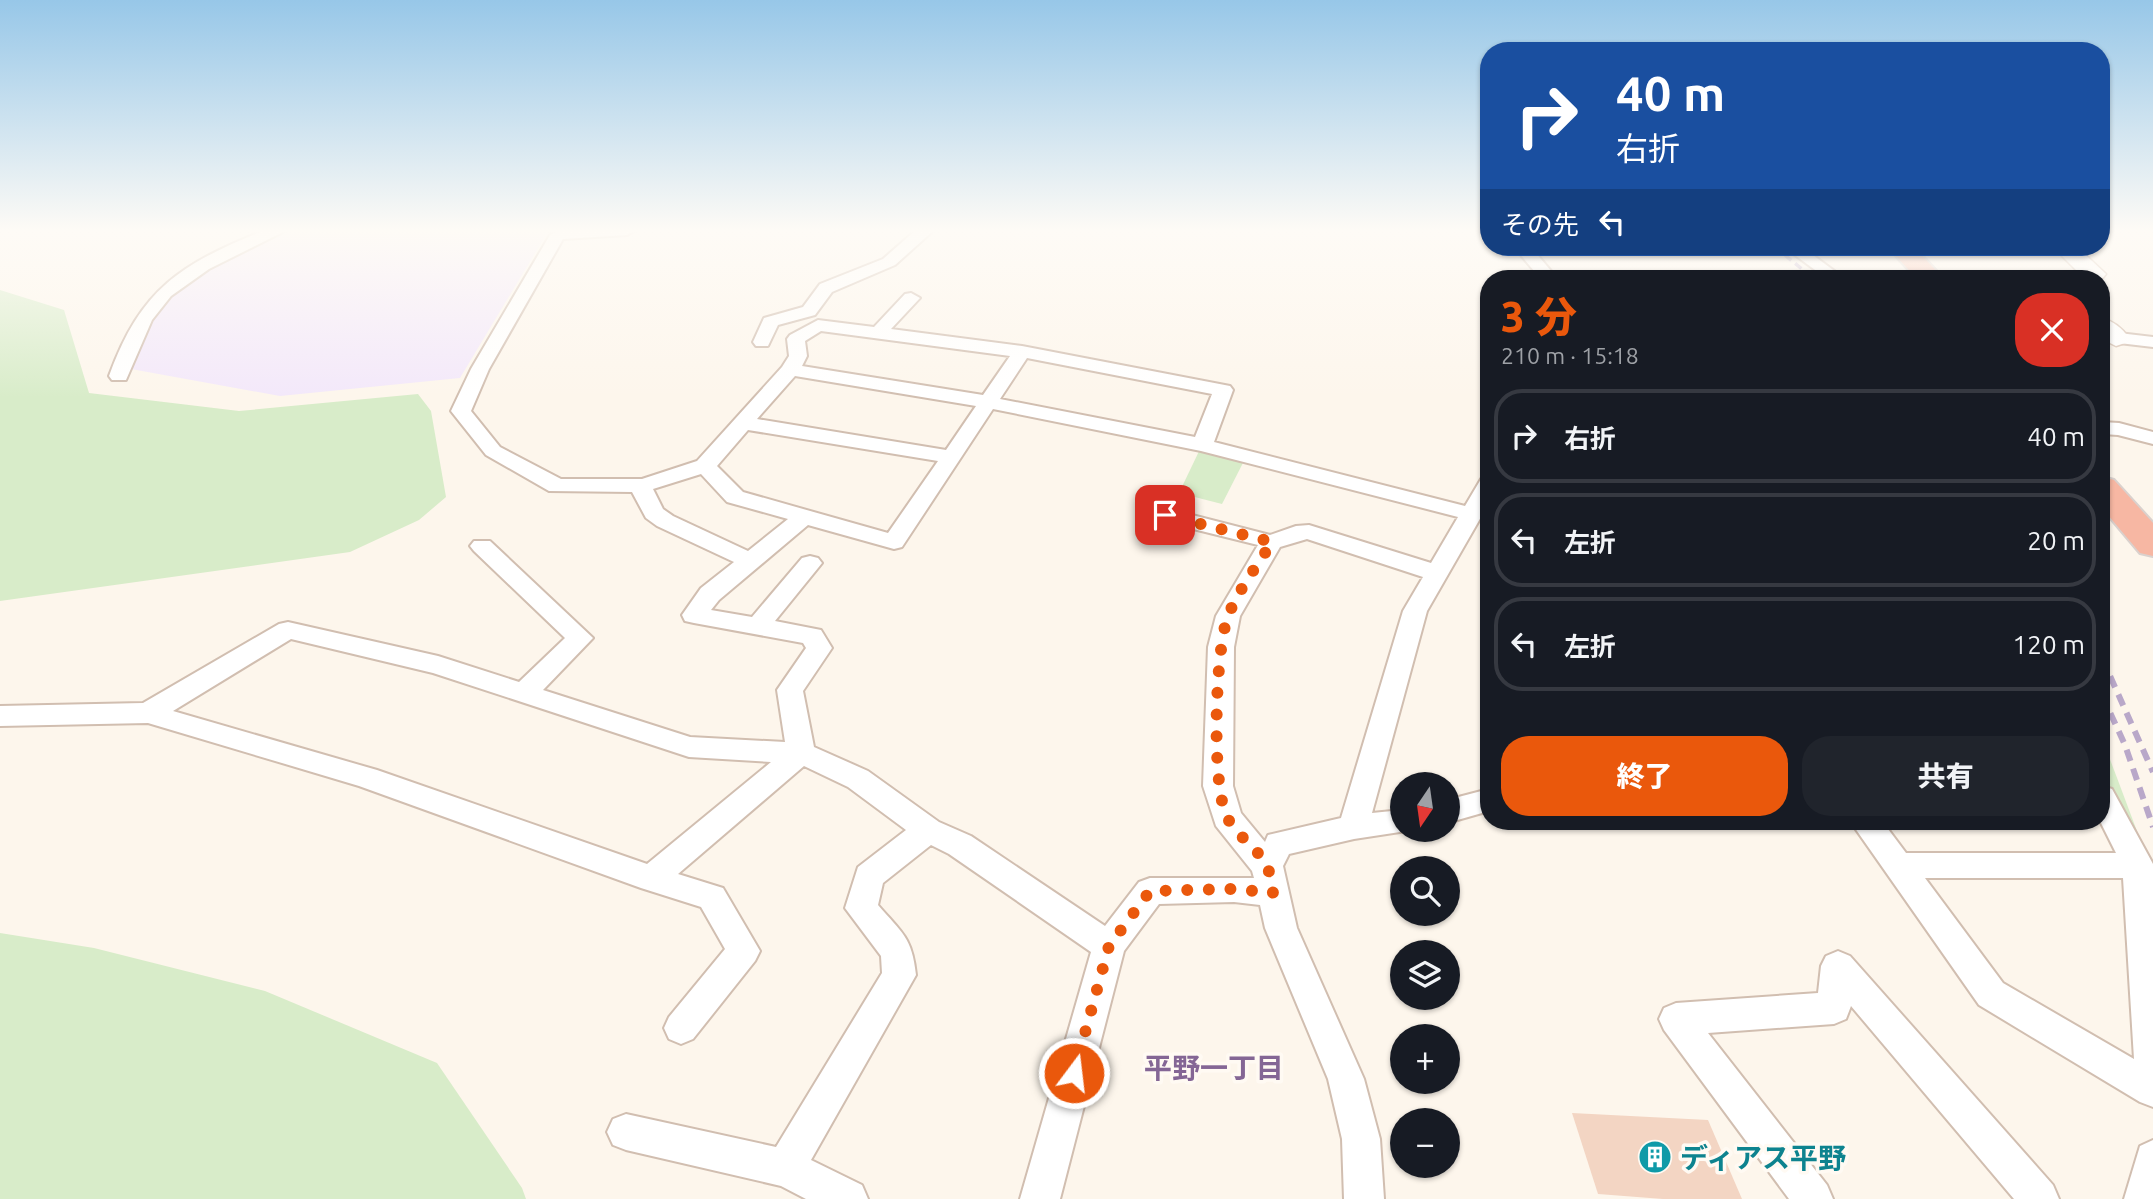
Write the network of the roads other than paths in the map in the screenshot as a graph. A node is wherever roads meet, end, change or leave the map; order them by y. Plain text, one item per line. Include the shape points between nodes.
1 (174, 286) edge
2 (528, 286) edge
3 (831, 286) edge
4 (911, 298) dead end
5 (879, 332) junction
6 (2110, 334) edge
7 (762, 342) dead end
8 (2153, 342) edge
9 (1022, 352) junction
10 (790, 370) junction
11 (118, 376) dead end
12 (987, 402) junction
13 (743, 423) junction
14 (2110, 428) edge
15 (2153, 438) edge
16 (1202, 445) junction
17 (951, 457) junction
18 (2110, 465) edge
19 (705, 466) junction
20 (643, 491) dead end
21 (2110, 496) edge
22 (1480, 500) edge
23 (2153, 511) edge
24 (1472, 514) junction
25 (1165, 515) dead end
26 (804, 517) junction
27 (1272, 542) junction
28 (2153, 545) edge
29 (482, 546) dead end
30 (750, 561) junction
31 (810, 563) dead end
32 (1437, 573) junction
33 (757, 626) junction
34 (524, 693) junction
35 (148, 713) junction
36 (0, 716) edge
37 (801, 753) junction
38 (1480, 803) edge
39 (1460, 808) edge
40 (2110, 812) edge
41 (1390, 823) edge
42 (1354, 827) junction
43 (928, 830) junction
44 (1872, 830) edge
45 (2138, 865) junction
46 (1898, 866) junction
47 (652, 879) junction
48 (1270, 879) junction
49 (1109, 946) junction
50 (681, 1028) dead end
51 (2153, 1081) edge
52 (2153, 1090) edge
53 (626, 1132) dead end
54 (2153, 1159) edge
55 (785, 1168) junction
56 (848, 1199) edge
57 (1040, 1199) edge
58 (1364, 1199) edge
59 (1813, 1199) edge
60 (2039, 1199) edge
61 (2144, 1199) edge

1 - 11 street via 163,293 131,341
2 - 19 street via 461,411 494,451 557,486 645,485
3 - 7 street via 808,311 770,322
4 - 5 street
5 - 9 street
5 - 10 street via 818,325 796,339 797,356
6 - 8 street
9 - 12 street
9 - 16 street via 1223,390
10 - 12 street
10 - 13 street
12 - 16 street
12 - 17 street
13 - 17 street
13 - 19 street
14 - 15 street
16 - 24 street
17 - 26 street via 894,542
18 - 23 highway
19 - 26 street via 735,497
20 - 30 street via 654,513 665,521
21 - 28 highway
22 - 24 street
24 - 32 street
25 - 27 street
26 - 30 street
27 - 32 street via 1309,532
27 - 48 street via 1228,616 1220,647 1217,754 1218,786 1227,818
29 - 34 street via 580,638
30 - 33 street via 710,594 694,615
31 - 33 street
32 - 42 street via 1415,611
33 - 37 street via 812,636 818,648 790,690
34 - 35 street via 438,665 288,630
34 - 37 street via 690,747
35 - 36 street
35 - 47 street via 367,778
37 - 43 street via 858,779
37 - 47 street
38 - 39 street
40 - 45 street
41 - 42 street
42 - 48 street via 1279,844
43 - 49 street via 960,845
43 - 55 street via 869,876 861,908 897,951 899,975
44 - 46 street
45 - 46 street
45 - 51 street
46 - 52 street via 1991,994
47 - 50 street via 712,897 743,951
48 - 49 street via 1234,889 1150,891
48 - 58 street via 1281,928 1346,1079 1361,1139
49 - 57 street
53 - 55 street
54 - 61 street
55 - 56 street
59 - 60 street via 1676,1019 1834,1009 1838,966

